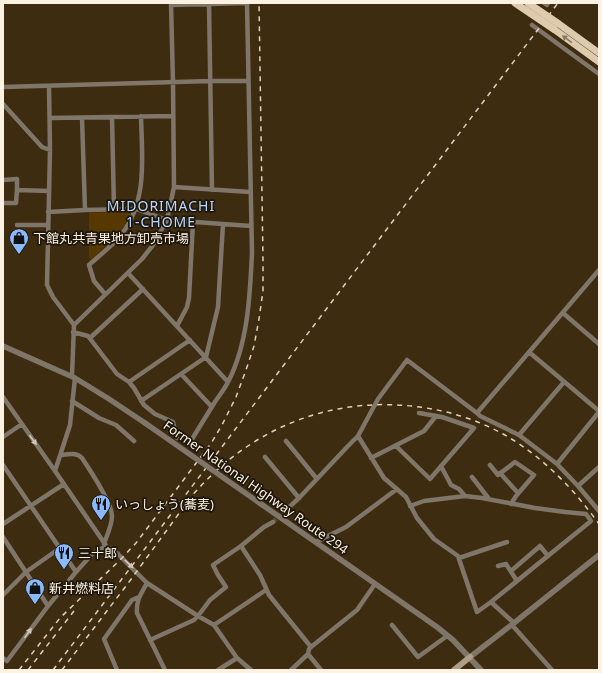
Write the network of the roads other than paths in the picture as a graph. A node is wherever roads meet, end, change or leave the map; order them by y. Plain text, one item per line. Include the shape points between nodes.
1 (209, 3) edge
2 (247, 3) edge
3 (515, 3) edge
4 (528, 3) edge
5 (544, 3) edge
6 (548, 3) edge
7 (171, 4) edge
8 (532, 25) dead end
9 (599, 53) edge
10 (599, 62) edge
11 (599, 74) edge
12 (211, 82) junction
13 (248, 82) junction
14 (173, 83) junction
15 (49, 86) junction
16 (3, 87) edge
17 (3, 104) edge
18 (141, 116) junction
19 (173, 116) junction
20 (112, 117) junction
21 (50, 118) junction
22 (82, 118) junction
23 (50, 150) junction
24 (3, 180) edge
25 (174, 187) junction
26 (17, 190) junction
27 (212, 190) junction
28 (49, 191) junction
29 (250, 192) junction
30 (3, 203) edge
31 (114, 209) junction
32 (136, 209) junction
33 (84, 210) junction
34 (48, 212) junction
35 (167, 220) junction
36 (193, 222) junction
37 (223, 224) junction
38 (17, 225) dead end
39 (48, 225) junction
40 (251, 226) junction
41 (599, 270) edge
42 (128, 273) junction
43 (143, 289) junction
44 (105, 294) junction
45 (563, 312) junction
46 (74, 325) junction
47 (177, 326) junction
48 (73, 332) junction
49 (90, 338) junction
50 (190, 340) junction
51 (598, 342) edge
52 (3, 346) edge
53 (529, 352) junction
54 (206, 357) junction
55 (181, 374) junction
56 (74, 377) junction
57 (129, 382) junction
58 (228, 382) junction
59 (564, 382) junction
60 (3, 396) edge
61 (72, 401) junction
62 (141, 401) junction
63 (212, 406) junction
64 (599, 412) edge
65 (419, 413) dead end
66 (477, 413) junction
67 (436, 416) junction
68 (22, 424) junction
69 (519, 435) junction
70 (358, 436) junction
71 (3, 437) edge
72 (178, 438) dead end
73 (134, 441) dead end
74 (286, 441) dead end
75 (189, 444) dead end
76 (396, 446) junction
77 (61, 455) junction
78 (265, 457) dead end
79 (372, 458) junction
80 (557, 464) junction
81 (3, 465) edge
82 (490, 465) dead end
83 (441, 466) junction
84 (599, 466) edge
85 (55, 471) junction
86 (500, 473) junction
87 (472, 477) dead end
88 (317, 479) junction
89 (64, 484) junction
90 (578, 486) junction
91 (397, 489) junction
92 (518, 493) junction
93 (466, 496) junction
94 (299, 498) junction
95 (489, 499) junction
96 (511, 504) junction
97 (31, 506) junction
98 (410, 506) junction
99 (599, 511) edge
100 (284, 512) tunnel mouth
101 (273, 522) tunnel mouth
102 (3, 524) edge
103 (3, 537) edge
104 (316, 542) junction
105 (507, 542) dead end
106 (105, 545) junction
107 (242, 546) junction
108 (60, 548) junction
109 (599, 555) edge
110 (548, 556) junction
111 (459, 558) junction
112 (498, 566) dead end
113 (511, 571) junction
114 (26, 572) junction
115 (76, 572) junction
116 (517, 581) junction
117 (147, 583) junction
118 (375, 584) junction
119 (266, 590) junction
120 (3, 595) edge
121 (139, 597) junction
122 (491, 602) junction
123 (48, 606) junction
124 (198, 616) junction
125 (513, 624) junction
126 (214, 625) junction
127 (392, 625) dead end
128 (448, 636) junction
129 (150, 640) junction
130 (311, 647) junction
131 (308, 654) junction
132 (470, 657) junction
133 (3, 658) edge
134 (237, 658) junction
135 (117, 670) edge
136 (165, 670) edge
137 (218, 670) edge
138 (252, 670) edge
139 (291, 670) edge
140 (321, 670) edge
141 (454, 670) edge
142 (481, 670) edge
143 (552, 670) edge

1 - 2 street
1 - 7 street
1 - 12 street
2 - 13 street
10 -> 3 highway, bridge
4 - 9 highway, bridge
5 - 6 street
7 - 14 street
8 - 11 street
12 - 13 street
12 - 14 street
12 - 27 street
13 - 29 street
14 - 15 street
14 - 19 street
15 - 16 street
15 - 21 street
17 - 23 street via 42,147
18 - 19 street
18 - 20 street
18 - 32 street via 141,182
19 - 25 street
20 - 22 street
20 - 31 street
21 - 22 street
21 - 23 street
22 - 33 street
23 - 28 street
24 - 26 street via 17,179
25 - 27 street
25 - 35 street
26 - 28 street
26 - 30 street via 16,203
27 - 29 street
28 - 34 street
29 - 40 street
31 - 32 street
31 - 33 street
32 - 35 street
32 - 44 street via 119,237 89,265 94,281
33 - 34 street
34 - 39 street
35 - 36 street
35 - 42 street via 153,245
36 - 37 street
36 - 47 street via 189,298
37 - 40 street
37 - 54 street via 218,307
38 - 39 street
39 - 46 street via 47,285 52,297
40 - 58 street via 248,317 237,360
41 - 45 street
42 - 43 street
42 - 44 street
43 - 47 street
43 - 49 street
44 - 46 street
45 - 51 street
45 - 53 street
46 - 48 street
47 - 50 street
48 - 49 street
48 - 56 street
49 - 57 street via 117,374
50 - 54 street
50 - 57 street
52 - 56 street, Former National Highway Route 294
53 - 59 street
53 - 66 street
54 - 55 street
54 - 58 street
55 - 62 street
55 - 63 street
56 - 61 street
56 - 104 street, Former National Highway Route 294, bridge
57 - 62 street
58 - 63 street
59 - 64 street
59 - 69 street
60 - 68 street
61 - 73 street via 116,425
61 - 77 street via 70,425
62 - 72 street via 155,414 173,422
63 - 75 street
64 - 80 street
65 - 67 street
66 - 69 street
66 - 70 street via 407,360 378,399
67 - 76 street via 424,431
67 - 83 street via 474,428
68 - 71 street
68 -> 85 street
69 - 80 street
70 - 79 street
70 - 88 street
74 - 88 street
76 - 79 street
76 - 83 street via 430,479
77 - 85 street
77 - 106 street via 80,455 107,500 112,520
78 - 94 street
79 - 91 street via 384,478
80 - 90 street
81 - 97 street
82 - 86 street via 498,475
83 - 93 street via 451,485
84 - 90 street
85 - 89 street
86 - 92 street
86 - 92 street via 515,462 534,475
87 - 95 street
88 - 94 street
89 - 97 street
89 - 106 street
90 - 99 street
91 - 98 street via 406,497
91 - 104 street via 346,527
92 - 96 street
93 - 95 street
93 - 98 street via 424,501
94 - 100 street
95 - 96 street
96 - 110 street via 586,514 591,521
97 - 102 street
97 - 108 street
98 - 111 street via 434,539
101 - 107 street
103 - 114 street
104 - 118 street, Former National Highway Route 294
105 - 111 street
106 - 115 street via 93,553
106 -> 117 street via 117,553
107 - 119 street
107 - 124 street via 213,565 226,587 210,600
108 - 114 street
108 - 115 street
109 - 125 street
110 - 113 street via 540,546
110 - 116 street
111 - 122 street via 477,612
112 - 113 street via 506,564
113 - 116 street
114 - 120 street
114 - 123 street
115 - 123 street
116 - 122 street
117 - 121 street
117 - 124 street
118 - 128 street, Former National Highway Route 294
118 - 130 street via 357,610
119 - 126 street
119 - 130 street
121 - 129 street via 137,613
121 - 135 street via 132,600 104,639
122 - 125 street
133 -> 123 street via 7,660
124 - 126 street
124 - 129 street
125 - 132 street
125 - 143 street
126 - 134 street
127 - 128 street via 418,657
128 - 132 street, Former National Highway Route 294
129 - 136 street
130 - 131 street
131 - 139 street
131 - 140 street
132 - 141 main road
132 - 142 street, Former National Highway Route 294
134 - 137 street
134 - 138 street

